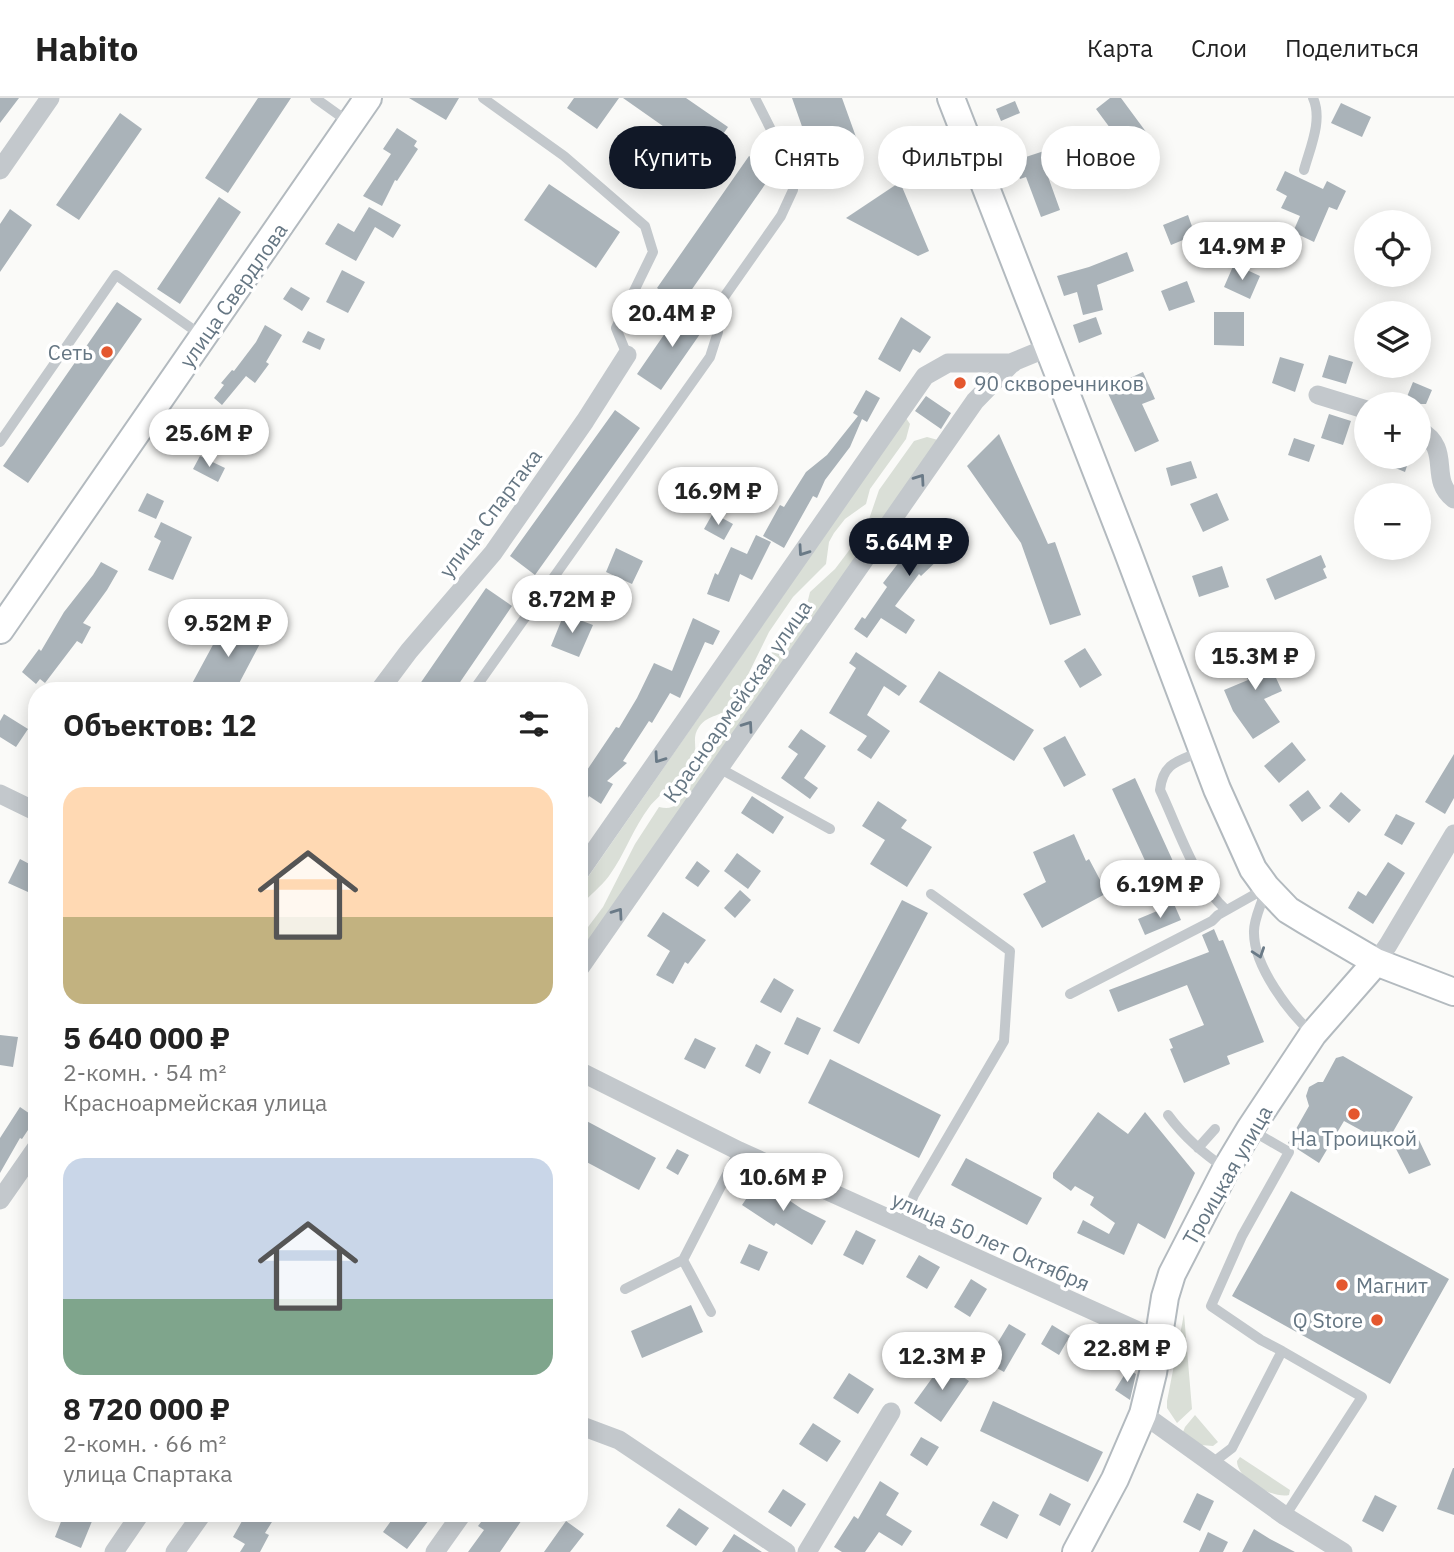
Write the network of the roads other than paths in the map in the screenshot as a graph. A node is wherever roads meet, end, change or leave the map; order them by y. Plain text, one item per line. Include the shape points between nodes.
1 (50, 98) edge
2 (315, 98) edge
3 (368, 98) edge
4 (483, 98) edge
5 (755, 98) edge
6 (951, 98) edge
7 (1313, 98) edge
8 (351, 124) junction
9 (0, 170) edge
10 (1304, 170) dead end
11 (204, 337) junction
12 (1047, 348) junction
13 (627, 355) joint
14 (1013, 362) junction
15 (1318, 395) dead end
16 (1354, 406) edge
17 (1431, 436) edge
18 (0, 442) edge
19 (1454, 499) edge
20 (0, 630) edge
21 (386, 682) edge
22 (479, 682) edge
23 (1202, 751) junction
24 (719, 768) junction
25 (0, 794) edge
26 (28, 808) edge
27 (830, 829) dead end
28 (1454, 834) edge
29 (588, 860) edge
30 (1266, 887) junction
31 (931, 894) dead end
32 (1226, 911) junction
33 (588, 956) edge
34 (1376, 962) junction
35 (1443, 987) edge
36 (1070, 994) dead end
37 (1313, 1034) junction
38 (588, 1076) edge
39 (1168, 1115) dead end
40 (1215, 1129) dead end
41 (1250, 1129) junction
42 (1198, 1148) junction
43 (739, 1151) junction
44 (28, 1160) edge
45 (1226, 1169) junction
46 (0, 1200) edge
47 (902, 1225) junction
48 (683, 1260) junction
49 (625, 1289) dead end
50 (712, 1311) dead end
51 (1158, 1340) junction
52 (1282, 1352) junction
53 (891, 1412) dead end
54 (1143, 1414) junction
55 (588, 1428) edge
56 (1210, 1464) junction
57 (1285, 1516) junction
58 (135, 1522) edge
59 (196, 1522) edge
60 (456, 1522) edge
61 (114, 1552) edge
62 (175, 1552) edge
63 (435, 1552) edge
64 (786, 1552) edge
65 (807, 1552) edge
66 (1076, 1552) edge
67 (1343, 1552) edge

1 - 9 street
2 - 8 lane
3 - 8 main road, улица Свердлова
4 - 13 lane via 564,156 645,226 653,251 616,328
5 - 22 lane via 793,173 793,190 781,216 717,307 718,332 710,357
6 - 12 main road
7 - 10 lane via 1317,119
8 - 11 main road, улица Свердлова
11 - 18 lane via 116,275
11 - 20 main road, улица Свердлова
12 - 14 street, Красноармейская улица
12 - 23 main road
13 - 21 street, улица Спартака via 493,553
24 -> 14 street, Красноармейская улица via 955,428
14 -> 29 street, Красноармейская улица via 948,363 925,376
15 - 16 street
17 - 19 street via 1440,445 1444,488
23 - 30 main road via 1226,812
23 - 32 lane via 1171,765 1162,774 1160,790 1202,879
24 - 27 lane
33 -> 24 street, Красноармейская улица
25 - 26 street
28 - 34 street, Троицкая улица
30 - 32 lane
30 - 34 main road via 1288,909
30 -> 37 lane via 1253,932 1258,953 1274,990
31 - 47 lane via 1010,951 1004,1041 914,1195
32 - 36 lane
34 - 35 main road
34 - 37 main road, Троицкая улица
37 - 41 main road, Троицкая улица
38 - 43 street, улица 50 лет Октября
39 - 42 lane
40 - 42 lane
41 - 45 main road, Троицкая улица
41 - 52 lane via 1289,1152 1242,1236 1211,1306
42 - 45 lane
43 - 47 street, улица 50 лет Октября
43 - 48 lane
44 - 46 street
45 - 51 main road, Троицкая улица via 1172,1274
47 - 51 street, улица 50 лет Октября
48 - 49 lane
48 - 50 lane
51 - 54 main road, Троицкая улица
52 - 56 lane via 1232,1448
52 - 57 lane via 1362,1397
53 - 65 street
54 - 56 street
54 - 66 main road, Троицкая улица
55 - 64 street via 619,1440
56 - 57 street
57 - 67 street
58 - 61 street
59 - 62 street
60 - 63 street

